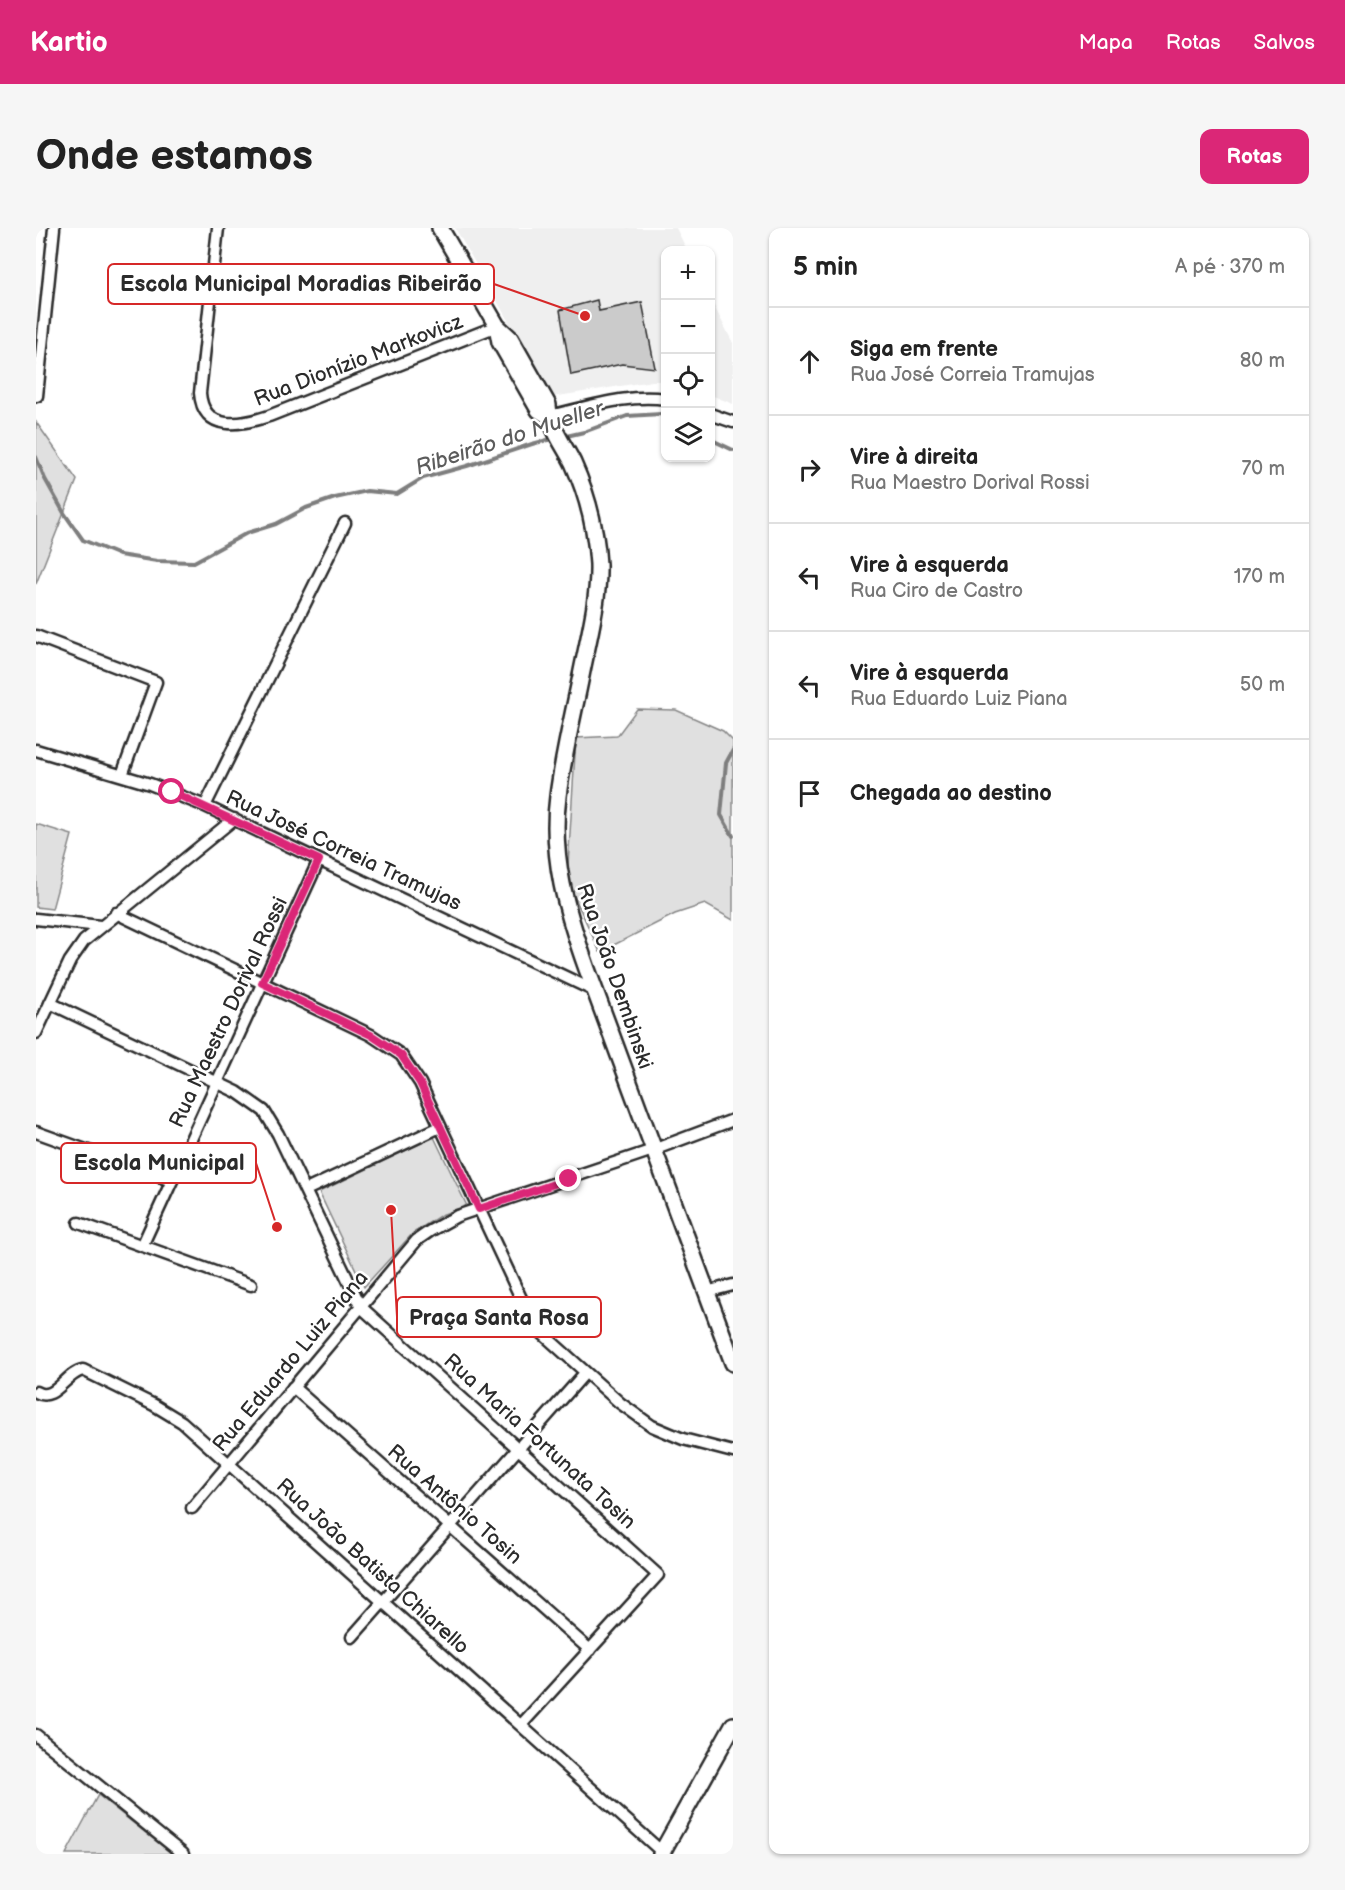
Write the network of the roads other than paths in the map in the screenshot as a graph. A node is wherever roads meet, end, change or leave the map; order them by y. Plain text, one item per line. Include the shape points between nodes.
1 (54, 228) edge
2 (218, 228) edge
3 (440, 228) edge
4 (497, 326) junction
5 (37, 396) edge
6 (661, 399) edge
7 (715, 415) edge
8 (552, 422) junction
9 (733, 422) edge
10 (345, 523) dead end
11 (36, 636) edge
12 (36, 750) edge
13 (122, 775) junction
14 (205, 806) junction
15 (234, 819) junction
16 (319, 860) junction
17 (116, 913) junction
18 (36, 919) edge
19 (100, 926) junction
20 (262, 983) junction
21 (595, 992) junction
22 (50, 1003) junction
23 (36, 1033) edge
24 (218, 1081) junction
25 (733, 1120) edge
26 (440, 1127) junction
27 (36, 1132) edge
28 (653, 1150) junction
29 (172, 1181) junction
30 (306, 1190) junction
31 (479, 1209) junction
32 (79, 1223) dead end
33 (142, 1246) junction
34 (733, 1284) edge
35 (251, 1285) dead end
36 (706, 1292) junction
37 (361, 1307) junction
38 (733, 1363) edge
39 (585, 1373) junction
40 (293, 1387) junction
41 (36, 1392) edge
42 (518, 1448) junction
43 (733, 1452) edge
44 (230, 1463) junction
45 (192, 1508) dead end
46 (450, 1526) junction
47 (383, 1601) junction
48 (352, 1637) dead end
49 (590, 1650) junction
50 (521, 1725) junction
51 (733, 1725) edge
52 (36, 1735) edge
53 (662, 1853) edge
54 (183, 1854) edge

1 - 5 street
2 - 4 street, Rua Dionízio Markovicz via 200,393 203,410 223,423 252,422 269,416
3 - 4 main road, Rua João Dembinski
4 - 8 main road, Rua João Dembinski via 500,342 539,410
6 - 8 street via 625,399
7 - 9 street
8 - 21 main road, Rua João Dembinski via 586,499 596,544 594,606 557,798 562,890
10 - 14 street
11 - 13 street via 156,682
12 - 13 street, Rua José Correia Tramujas
13 - 14 street, Rua José Correia Tramujas
14 - 15 street, Rua José Correia Tramujas
15 - 16 street, Rua José Correia Tramujas
15 - 17 street
16 - 20 street, Rua Maestro Dorival Rossi
16 - 21 street, Rua José Correia Tramujas
17 - 19 street
17 - 20 street
18 - 19 street
19 - 22 street via 76,951
20 - 24 street, Rua Maestro Dorival Rossi
20 - 26 street via 371,1035 401,1055 420,1083
21 - 28 main road, Rua João Dembinski
22 - 23 street
22 - 24 street, Rua Maria Fortunata Tosin
24 - 29 street, Rua Maestro Dorival Rossi
24 - 30 street, Rua Maria Fortunata Tosin via 264,1111
25 - 28 street, Rua Eduardo Luiz Piana
26 - 30 street
26 - 31 street
27 - 29 street
28 - 31 street, Rua Eduardo Luiz Piana
28 - 36 main road, Rua João Dembinski
29 - 33 street, Rua Maestro Dorival Rossi
30 - 37 street, Rua Maria Fortunata Tosin
31 - 37 street, Rua Eduardo Luiz Piana via 444,1222 417,1240
31 - 39 street via 534,1326
32 - 33 street
33 - 35 street
34 - 36 street
36 - 38 main road, Rua João Dembinski
37 - 40 street, Rua Eduardo Luiz Piana
37 - 42 street, Rua Maria Fortunata Tosin
39 - 42 street
39 - 43 street via 652,1426
40 - 44 street, Rua Eduardo Luiz Piana
40 - 46 street, Rua Antônio Tosin
41 - 44 street, Rua João Batista Chiarello via 46,1396 72,1374 83,1370 169,1413
42 - 46 street
42 - 49 street, Rua Maria Fortunata Tosin via 658,1575
44 - 45 street, Rua Eduardo Luiz Piana
44 - 47 street, Rua João Batista Chiarello
46 - 47 street
46 - 49 street, Rua Antônio Tosin
47 - 48 street
47 - 50 street, Rua João Batista Chiarello
49 - 50 street
50 - 53 street, Rua João Batista Chiarello
51 - 53 main road
52 - 54 street

